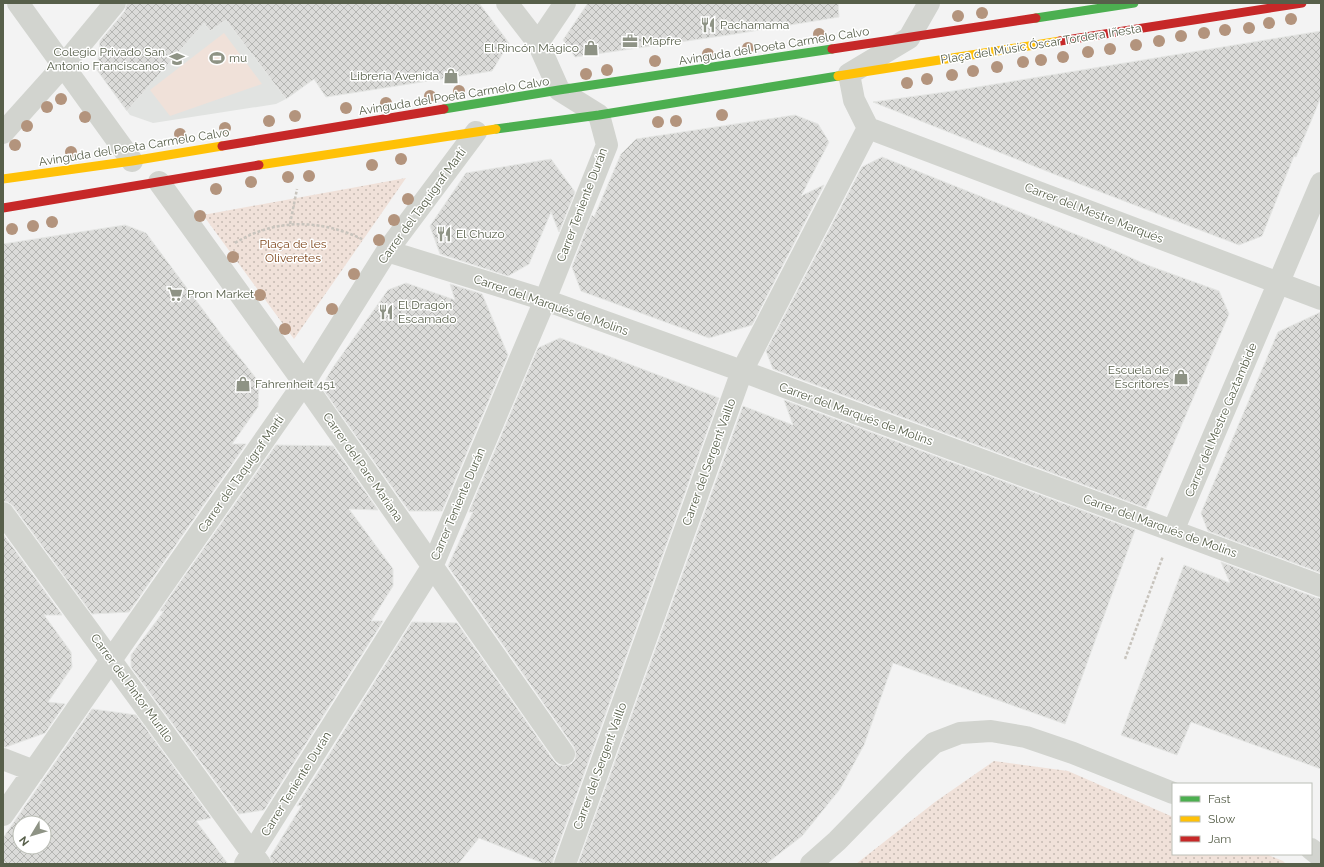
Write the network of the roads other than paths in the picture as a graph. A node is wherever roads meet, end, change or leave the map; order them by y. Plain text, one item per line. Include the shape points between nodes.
1 (18, 3) edge
2 (115, 3) edge
3 (507, 3) edge
4 (565, 3) edge
5 (929, 3) edge
6 (1134, 3) edge
7 (1302, 3) edge
8 (909, 38) junction
9 (538, 43) junction
10 (63, 66) junction
11 (849, 74) junction
12 (559, 90) junction
13 (599, 115) junction
14 (868, 128) junction
15 (476, 132) junction
16 (3, 133) edge
17 (132, 161) junction
18 (3, 179) edge
19 (158, 182) junction
20 (1321, 183) edge
21 (3, 208) edge
22 (387, 251) junction
23 (1280, 283) junction
24 (1321, 299) edge
25 (545, 300) junction
26 (742, 371) junction
27 (304, 383) junction
28 (3, 513) edge
29 (1173, 531) junction
30 (432, 567) junction
31 (1321, 586) edge
32 (111, 660) junction
33 (564, 754) dead end
34 (3, 759) edge
35 (34, 771) junction
36 (1172, 793) edge
37 (3, 815) edge
38 (1312, 851) edge
39 (1321, 857) edge
40 (253, 861) edge
41 (565, 864) edge
42 (811, 864) edge

1 - 10 street
2 - 10 street
3 - 9 street
4 - 9 street
5 - 8 street
6 - 8 main road
7 - 11 main road, Plaça del Músic Óscar Tordera Iñesta
8 - 11 street
8 - 12 main road, Avinguda del Poeta Carmelo Calvo
9 - 12 street
10 - 16 street
10 - 17 street
11 - 13 main road
11 - 14 street via 854,100
12 - 13 street
12 - 17 main road, Avinguda del Poeta Carmelo Calvo
13 - 15 main road
13 - 25 street, Carrer Teniente Durán via 607,145
14 - 23 street, Carrer del Mestre Marqués
14 - 26 street, Carrer del Sergent Vaillo
15 - 19 main road
15 - 22 street, Carrer del Taquígraf Martí
17 - 18 main road, Avinguda del Poeta Carmelo Calvo
19 - 21 main road
19 - 27 street, Carrer del Pare Mariana
20 - 23 street, Carrer del Mestre Gaztambide
22 - 25 street, Carrer del Marqués de Molins
22 - 27 street, Carrer del Taquígraf Martí
23 - 24 street, Carrer del Mestre Marqués
23 - 29 street, Carrer del Mestre Gaztambide
25 - 26 street, Carrer del Marqués de Molins
25 - 30 street, Carrer Teniente Durán
26 - 29 street, Carrer del Marqués de Molins
26 - 41 street, Carrer del Sergent Vaillo
27 - 30 street, Carrer del Pare Mariana
27 - 32 street, Carrer del Taquígraf Martí
28 - 32 street, Carrer del Pintor Murillo
29 - 31 street, Carrer del Marqués de Molins
30 - 33 street, Carrer del Pare Mariana
30 - 40 street, Carrer Teniente Durán
32 - 35 street, Carrer del Taquígraf Martí
32 - 40 street, Carrer del Pintor Murillo
34 - 35 street
35 - 37 street, Carrer del Taquígraf Martí
36 - 42 street via 1026,737 991,731 960,733 934,743 837,842
38 - 39 street

